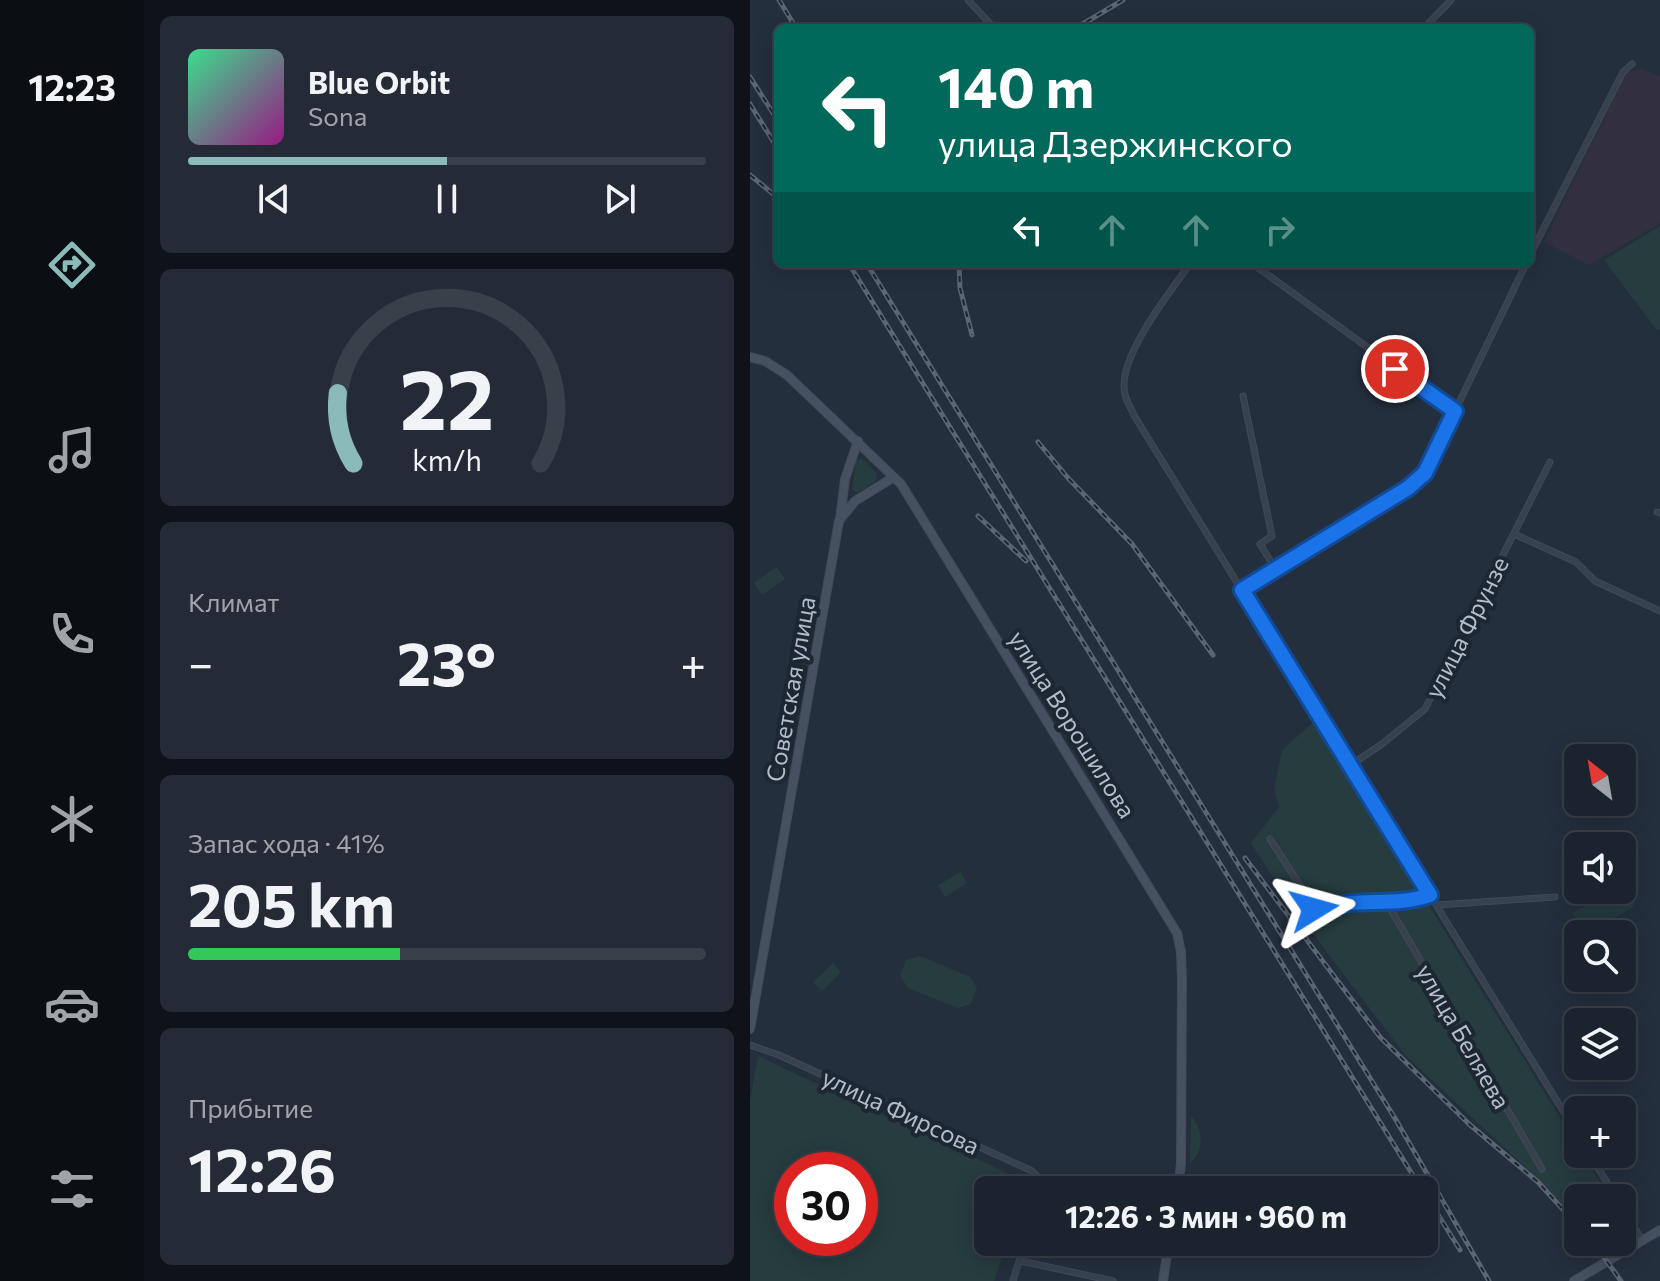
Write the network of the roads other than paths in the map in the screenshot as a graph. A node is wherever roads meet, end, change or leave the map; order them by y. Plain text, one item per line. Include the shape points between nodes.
1 (968, 0) edge
2 (1451, 0) edge
3 (990, 24) edge
4 (1428, 24) edge
5 (1632, 64) dead end
6 (1534, 247) edge
7 (1187, 268) edge
8 (1258, 268) edge
9 (1524, 268) edge
10 (752, 357) edge
11 (1243, 396) dead end
12 (1455, 411) junction
13 (858, 441) junction
14 (1550, 462) dead end
15 (894, 477) junction
16 (845, 479) junction
17 (863, 497) junction
18 (839, 521) junction
19 (1514, 534) junction
20 (1276, 570) junction
21 (1242, 590) junction
22 (1660, 611) edge
23 (1351, 765) junction
24 (1270, 839) dead end
25 (1430, 895) junction
26 (1555, 897) dead end
27 (1387, 903) junction
28 (1437, 905) junction
29 (750, 1029) edge
30 (750, 1045) edge
31 (1564, 1112) edge
32 (1542, 1169) dead end
33 (1037, 1176) edge
34 (1180, 1176) edge
35 (1636, 1230) edge
36 (1660, 1230) edge
37 (1642, 1240) junction
38 (1022, 1256) edge
39 (1167, 1256) edge
40 (1021, 1261) junction
41 (1013, 1281) edge
42 (1113, 1281) edge
43 (1163, 1281) edge
44 (1575, 1281) edge

1 - 3 street
2 - 4 street
5 - 6 street via 1586,139
7 - 21 street via 1135,346 1124,392
8 - 12 street
9 - 12 street
10 - 13 main road, улица Ворошилова via 787,375
11 - 20 street via 1272,536 1260,544
12 - 20 street via 1425,473
13 - 15 main road, улица Ворошилова
13 - 16 main road, Советская улица
14 - 19 street, улица Фрунзе
15 - 17 main road
15 - 34 main road, улица Ворошилова via 1177,933 1182,980
16 - 17 main road via 848,493
16 - 18 main road, Советская улица
17 - 18 main road
18 - 29 main road, Советская улица
19 - 22 street via 1576,562 1595,581
19 - 23 street, улица Фрунзе via 1425,709
20 - 21 street
21 - 23 street
23 - 25 street
24 - 27 street via 1314,909
25 - 27 street
25 - 28 street
26 - 28 street
27 - 32 street, улица Беляева
28 - 31 street
30 - 33 street, улица Фирсова
35 - 37 street
36 - 37 main road
37 - 44 main road
38 - 40 street
39 - 43 main road
40 - 41 street
40 - 42 street

